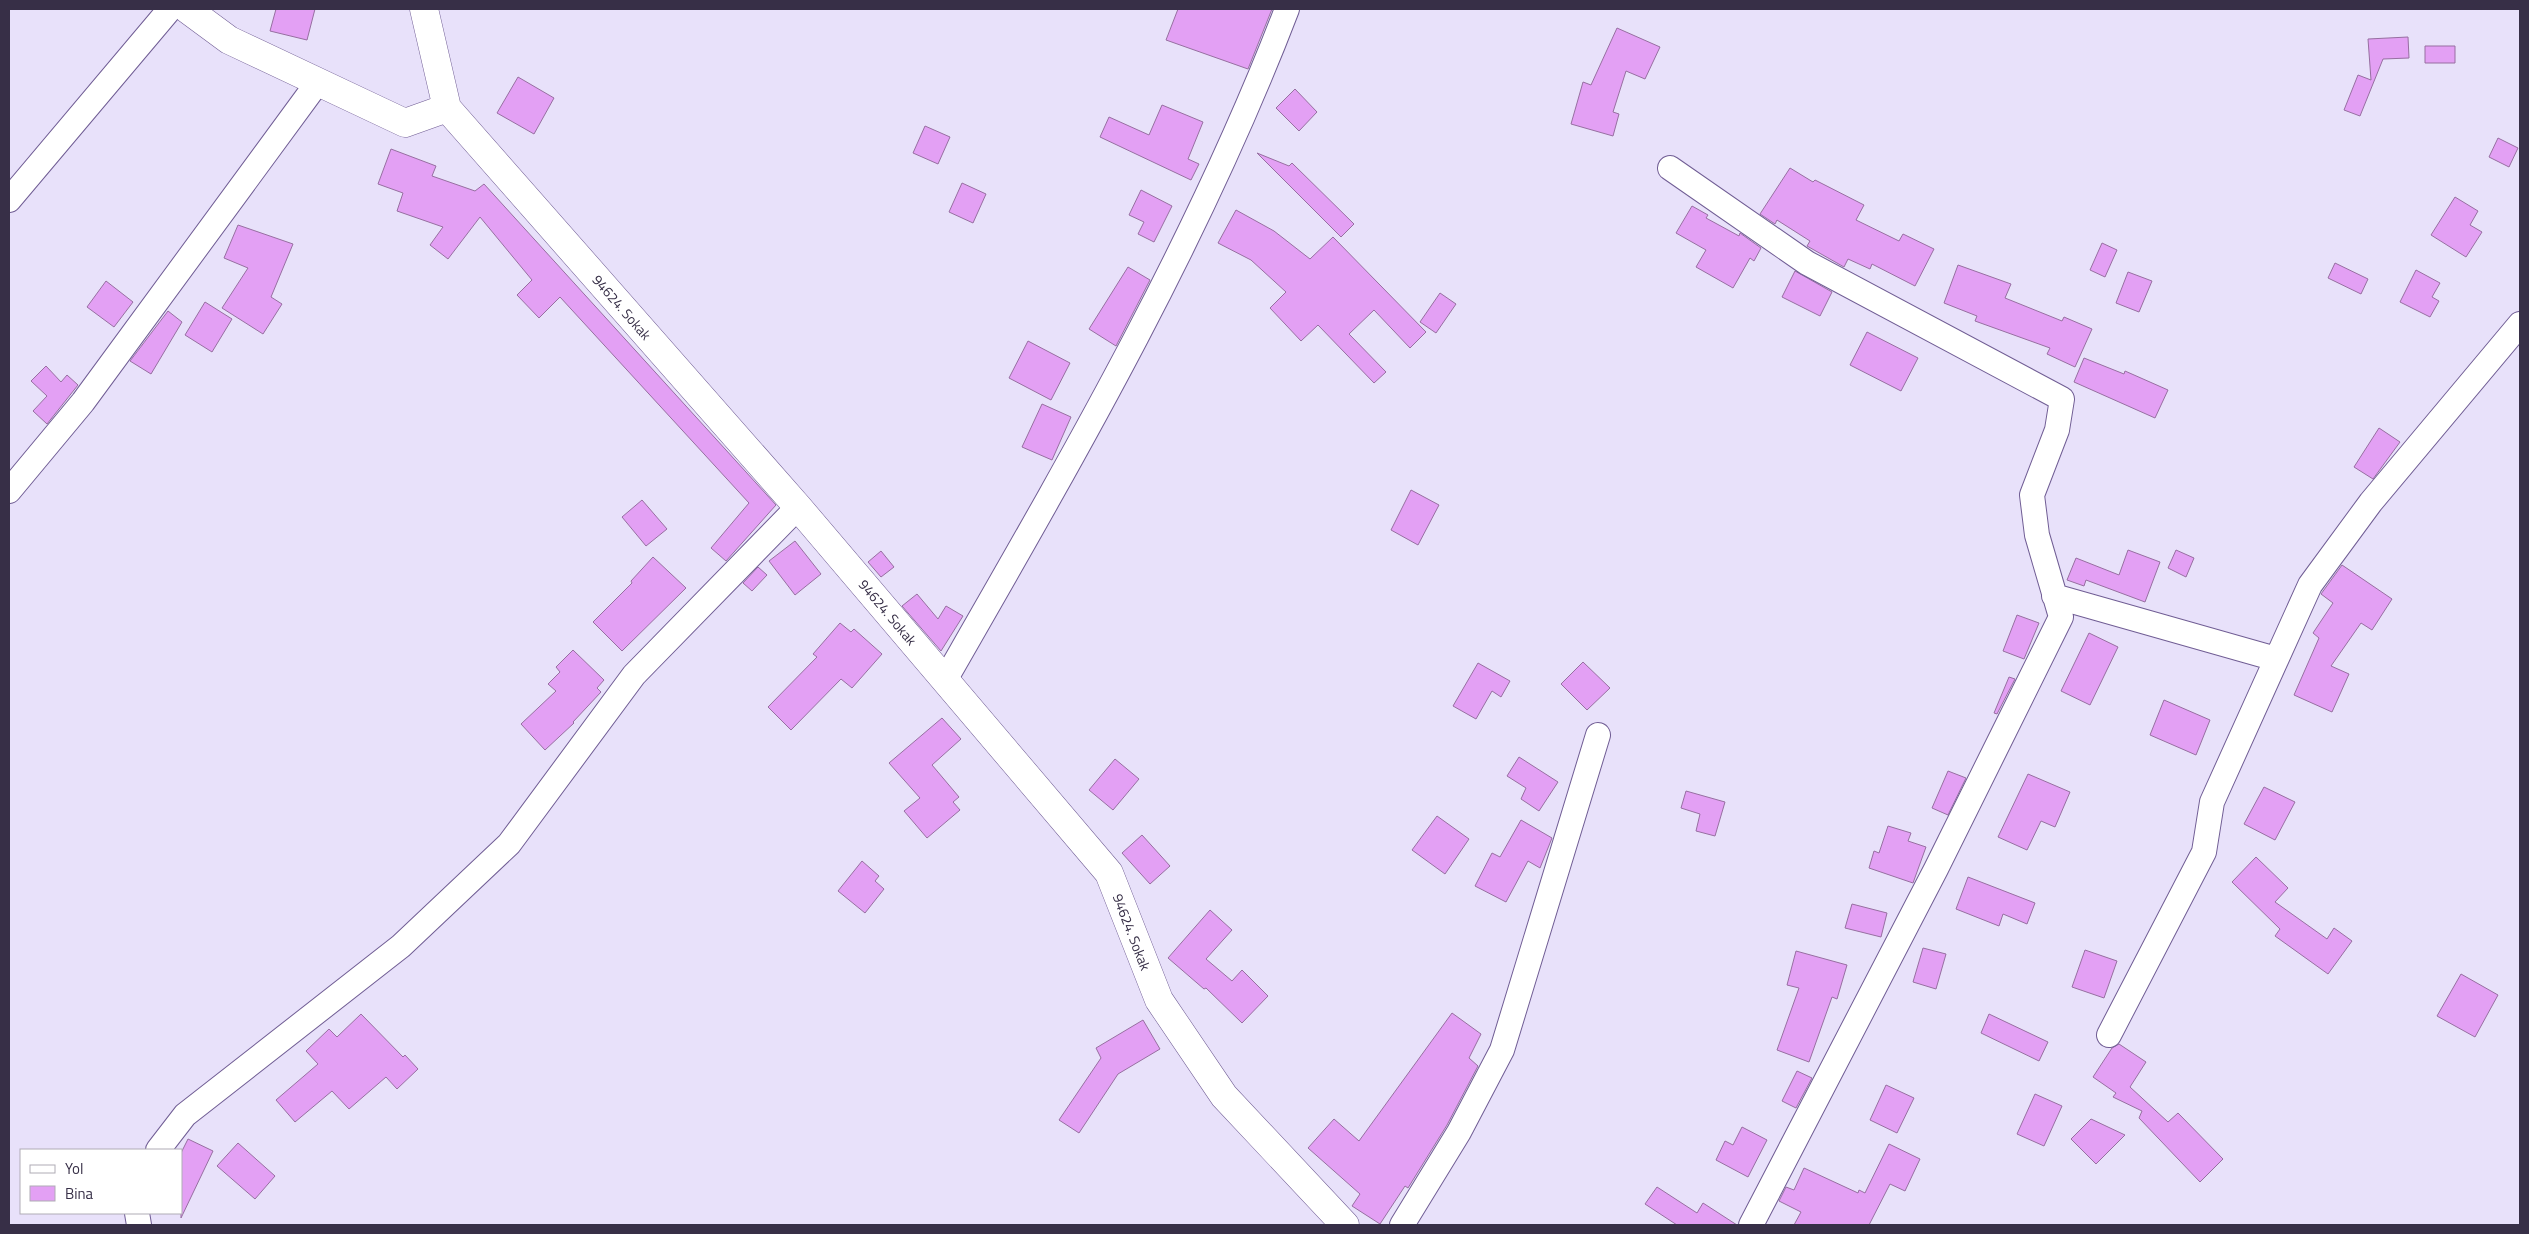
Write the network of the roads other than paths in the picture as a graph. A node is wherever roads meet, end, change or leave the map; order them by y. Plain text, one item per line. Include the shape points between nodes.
1 (170, 9) edge
2 (424, 9) edge
3 (1287, 9) edge
4 (196, 13) edge
5 (318, 82) junction
6 (447, 108) junction
7 (1670, 168) dead end
8 (9, 200) edge
9 (2520, 324) edge
10 (9, 491) edge
11 (798, 507) junction
12 (2054, 596) junction
13 (2276, 659) junction
14 (945, 680) junction
15 (1598, 736) dead end
16 (2108, 1035) dead end
17 (159, 1149) edge
18 (1345, 1225) edge
19 (1402, 1225) edge
20 (1752, 1225) edge

1 - 8 street
2 - 6 street, 94624. Sokak
3 - 14 street via 1262,74 1154,305 1055,488
4 - 5 street via 229,40
5 - 6 street via 405,123
5 - 10 street via 83,402
6 - 11 street, 94624. Sokak
7 - 12 street via 1807,263 2062,399 2056,430 2032,495 2037,535
9 - 13 street via 2371,502 2310,586
11 - 14 street, 94624. Sokak
11 - 17 street via 634,676 508,844 401,946 185,1115
12 - 13 street
12 - 20 street via 2061,618
13 - 16 street via 2212,802 2204,852
14 - 18 street, 94624. Sokak via 1109,873 1159,1000 1224,1096
15 - 19 street via 1502,1050 1459,1132

